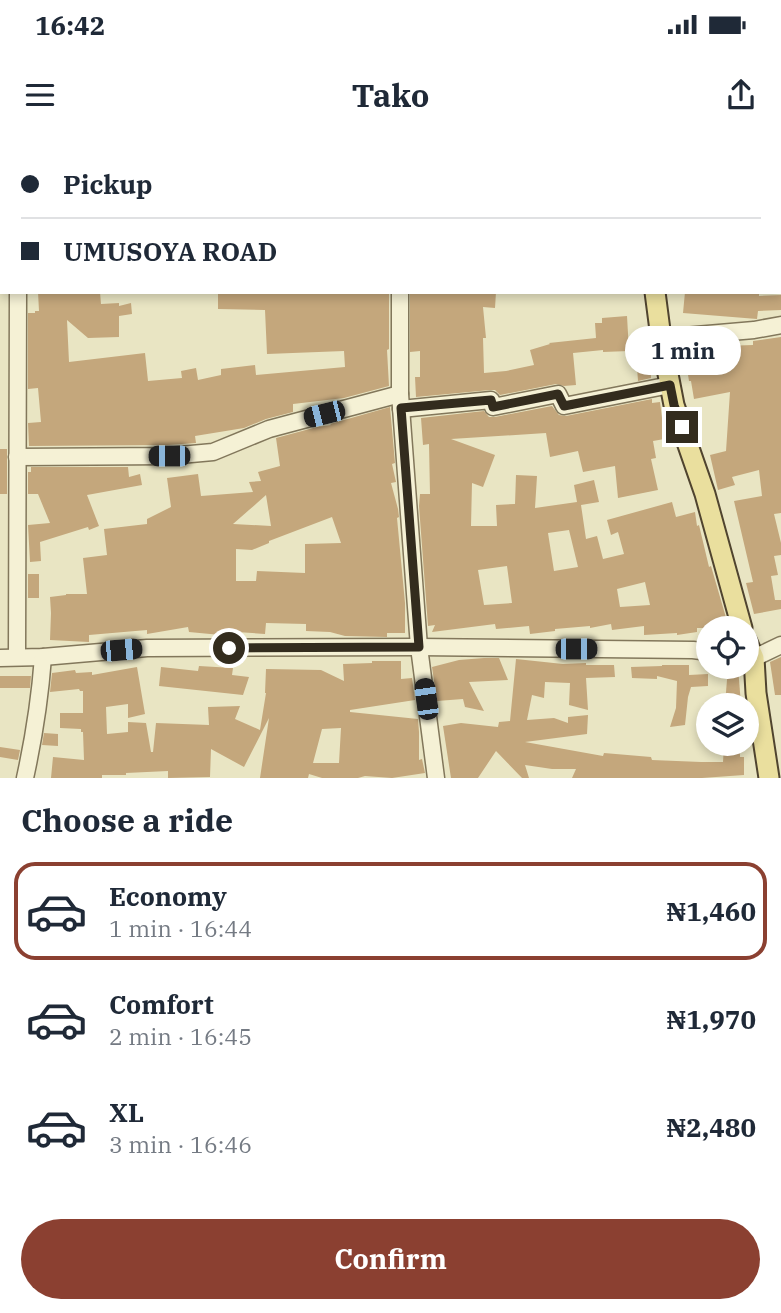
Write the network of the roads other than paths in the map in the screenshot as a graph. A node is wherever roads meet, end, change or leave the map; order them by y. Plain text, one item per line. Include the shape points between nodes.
1 (18, 294) edge
2 (400, 294) edge
3 (655, 294) edge
4 (781, 325) edge
5 (661, 338) junction
6 (670, 385) junction
7 (400, 401) junction
8 (17, 457) junction
9 (738, 616) edge
10 (781, 645) edge
11 (419, 647) junction
12 (696, 650) edge
13 (759, 650) edge
14 (8, 657) edge
15 (43, 657) junction
16 (754, 679) edge
17 (769, 772) edge
18 (25, 778) edge
19 (436, 778) edge

1 - 8 street
2 - 7 street
3 - 5 main road
4 - 5 street
5 - 6 main road
6 - 7 street via 564,406 558,394 493,407 491,400
6 - 9 main road
7 - 8 street via 269,429 213,452
7 - 11 street
8 - 14 street
10 - 13 street
11 - 12 street
11 - 15 street via 147,648
11 - 19 street
14 - 15 street
15 - 18 street via 36,728
16 - 17 main road

